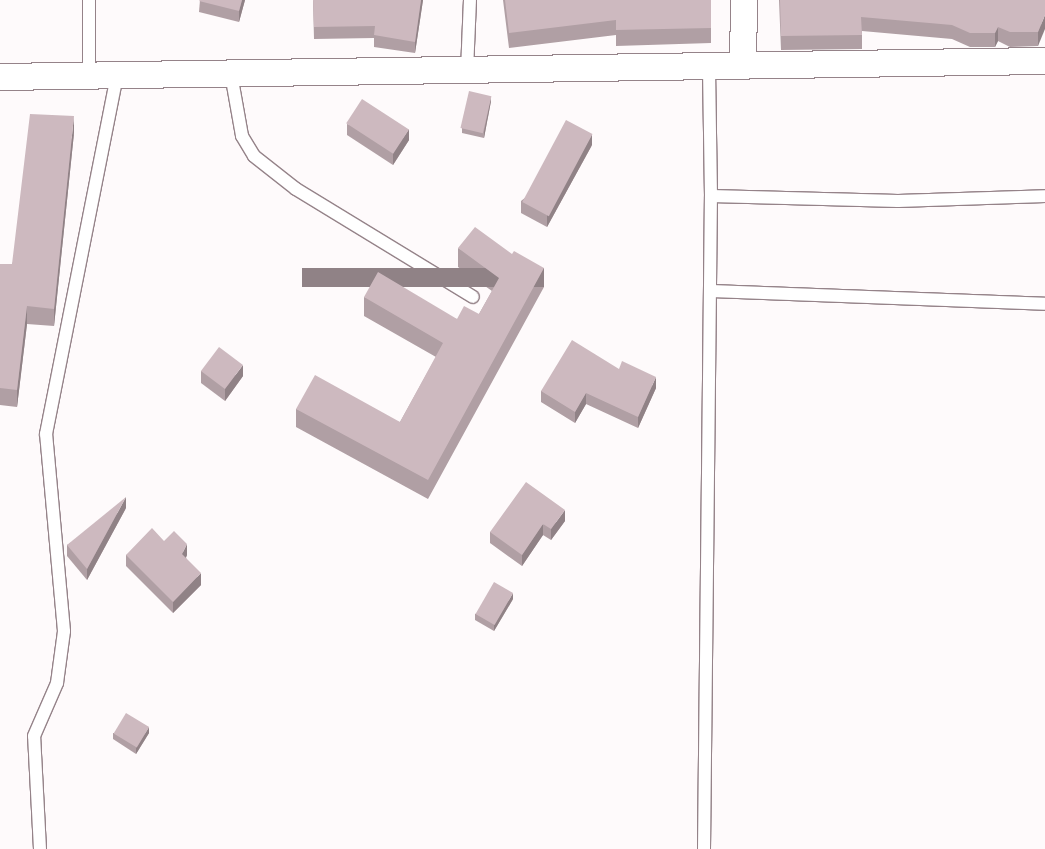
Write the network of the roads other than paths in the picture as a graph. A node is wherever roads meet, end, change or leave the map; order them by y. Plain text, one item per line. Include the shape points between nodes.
1 (89, 0) edge
2 (470, 0) edge
3 (744, 0) edge
4 (1044, 58) edge
5 (743, 65) junction
6 (709, 68) junction
7 (467, 71) junction
8 (117, 74) junction
9 (231, 74) junction
10 (89, 75) junction
11 (0, 77) edge
12 (711, 196) junction
13 (1045, 196) edge
14 (711, 291) junction
15 (473, 298) dead end
16 (1045, 304) edge
17 (40, 849) edge
18 (704, 849) edge

1 - 10 lane
2 - 7 lane
3 - 5 street
4 - 5 street
5 - 6 street
6 - 7 street
6 - 12 lane
7 - 9 street
8 - 9 street
8 - 10 street
8 - 17 lane via 46,434 64,631 57,684 34,736
9 - 15 lane via 242,136 254,156 296,189
10 - 11 street
12 - 13 lane via 898,201
12 - 14 lane
14 - 16 lane
14 - 18 lane

